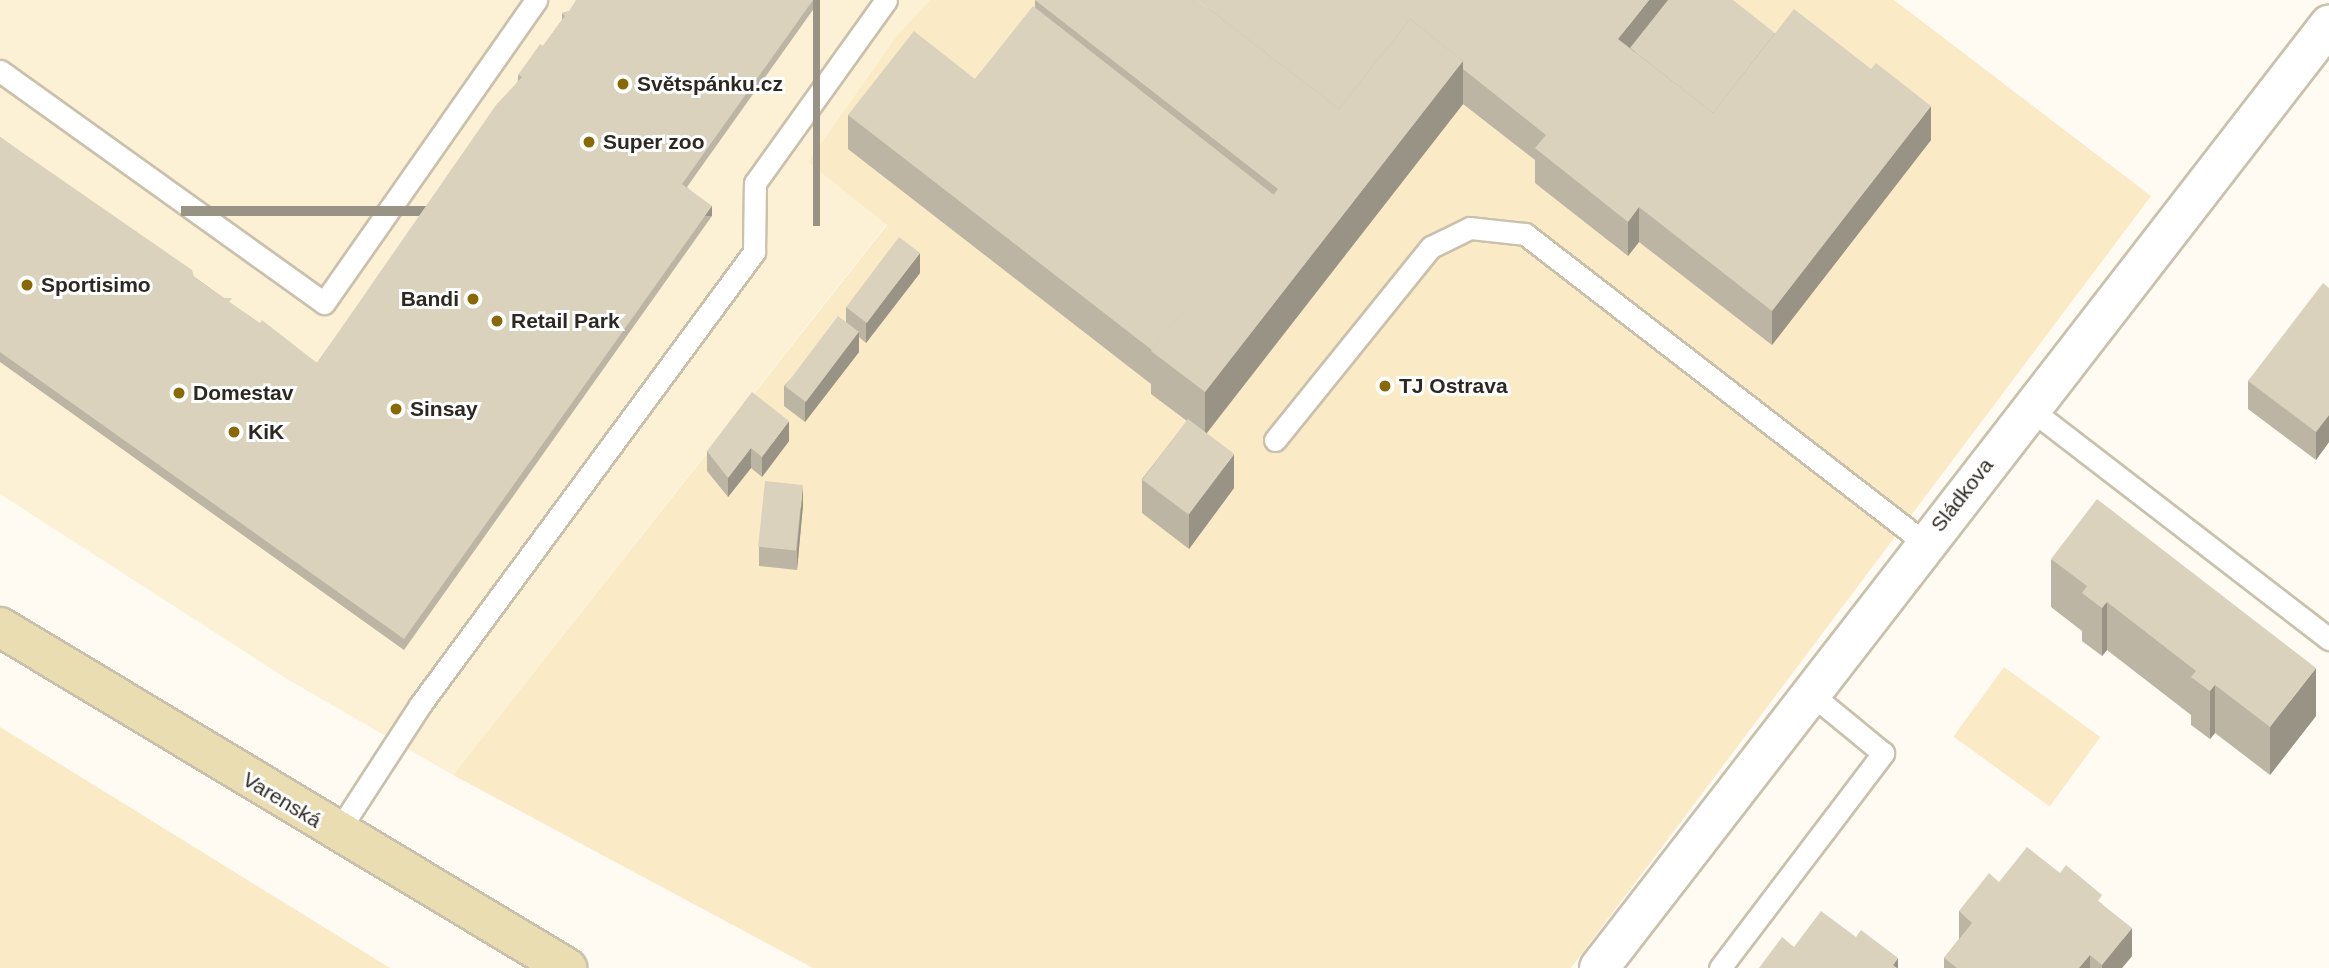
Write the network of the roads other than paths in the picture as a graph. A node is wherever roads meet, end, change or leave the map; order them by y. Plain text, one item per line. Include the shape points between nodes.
1 (536, 0) edge
2 (886, 0) edge
3 (2329, 25) edge
4 (0, 71) edge
5 (2029, 408) junction
6 (1275, 440) dead end
7 (1925, 542) junction
8 (0, 627) edge
9 (2329, 639) edge
10 (1810, 694) junction
11 (337, 833) junction
12 (567, 968) edge
13 (1599, 968) edge
14 (1720, 968) edge

1 - 4 lane via 324,303
2 - 11 lane via 755,183 754,252 420,705
3 - 5 street, Sládkova
5 - 7 street, Sládkova
5 - 9 lane
6 - 7 lane via 1431,247 1470,228 1524,234
7 - 10 street, Sládkova
8 - 11 street, Varenská
10 - 13 street, Sládkova
10 - 14 lane via 1883,753
11 - 12 street, Varenská

